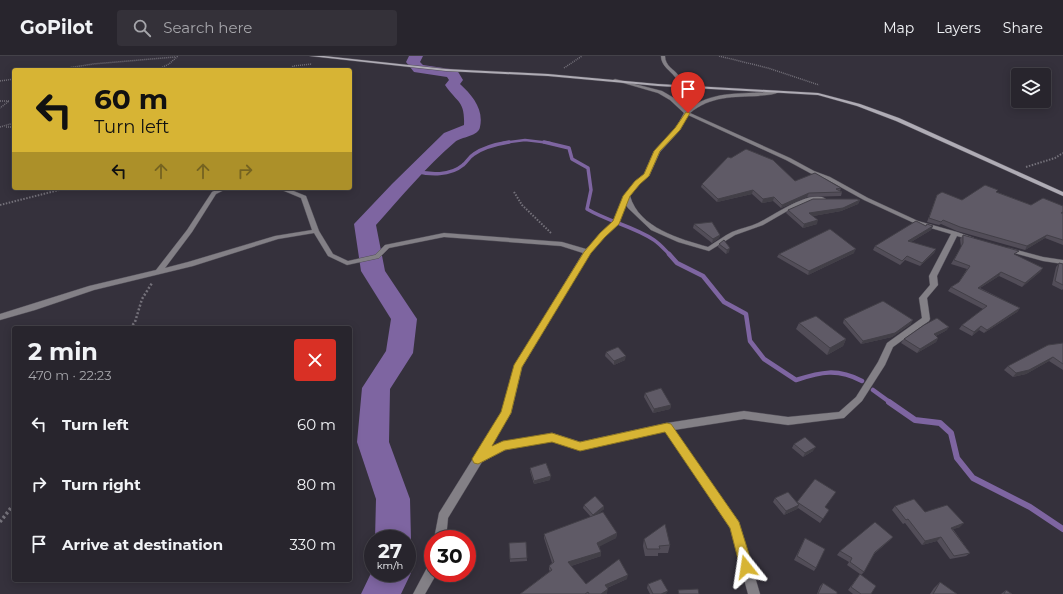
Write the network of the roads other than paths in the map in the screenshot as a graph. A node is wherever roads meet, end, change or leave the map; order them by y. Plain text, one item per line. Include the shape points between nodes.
1 (312, 56) edge
2 (663, 56) edge
3 (615, 80) junction
4 (683, 86) junction
5 (777, 92) junction
6 (688, 113) junction
7 (221, 190) edge
8 (285, 190) edge
9 (1063, 194) edge
10 (627, 196) junction
11 (834, 199) edge
12 (850, 199) edge
13 (866, 199) junction
14 (316, 231) junction
15 (955, 233) junction
16 (977, 240) edge
17 (999, 246) edge
18 (588, 252) junction
19 (1063, 262) edge
20 (160, 270) junction
21 (0, 317) edge
22 (667, 427) junction
23 (478, 459) junction
24 (441, 530) edge
25 (425, 582) edge
26 (419, 594) edge
27 (754, 594) edge

1 - 3 street via 432,69
2 - 4 street via 668,68
3 - 4 street
3 - 6 street via 660,92
4 - 5 street
4 - 6 street
5 - 6 street via 737,95 707,101 695,106
5 - 9 street via 818,94 856,103 919,128
6 - 10 street via 678,129 657,151 647,175 637,182
6 - 13 street via 828,178
7 - 20 street via 214,194
8 - 14 street via 304,197
10 - 11 street via 630,207 653,229 709,250 733,234 761,224 787,208 810,199
10 - 18 street via 616,222
12 - 13 street
13 - 15 street via 916,222
14 - 18 street via 330,255 348,262 377,257 387,246 444,235 562,244
14 - 20 street via 277,237 190,264
15 - 16 street
15 - 22 street via 933,276 934,286 923,298 926,318 890,345 882,363 859,399 842,415 788,421 744,415
17 - 19 street via 1043,260
18 - 23 street via 518,367 506,413
20 - 21 street
22 - 23 street via 580,446 552,438 503,446
22 - 27 street via 735,526
23 - 24 street via 443,517
25 - 26 street

